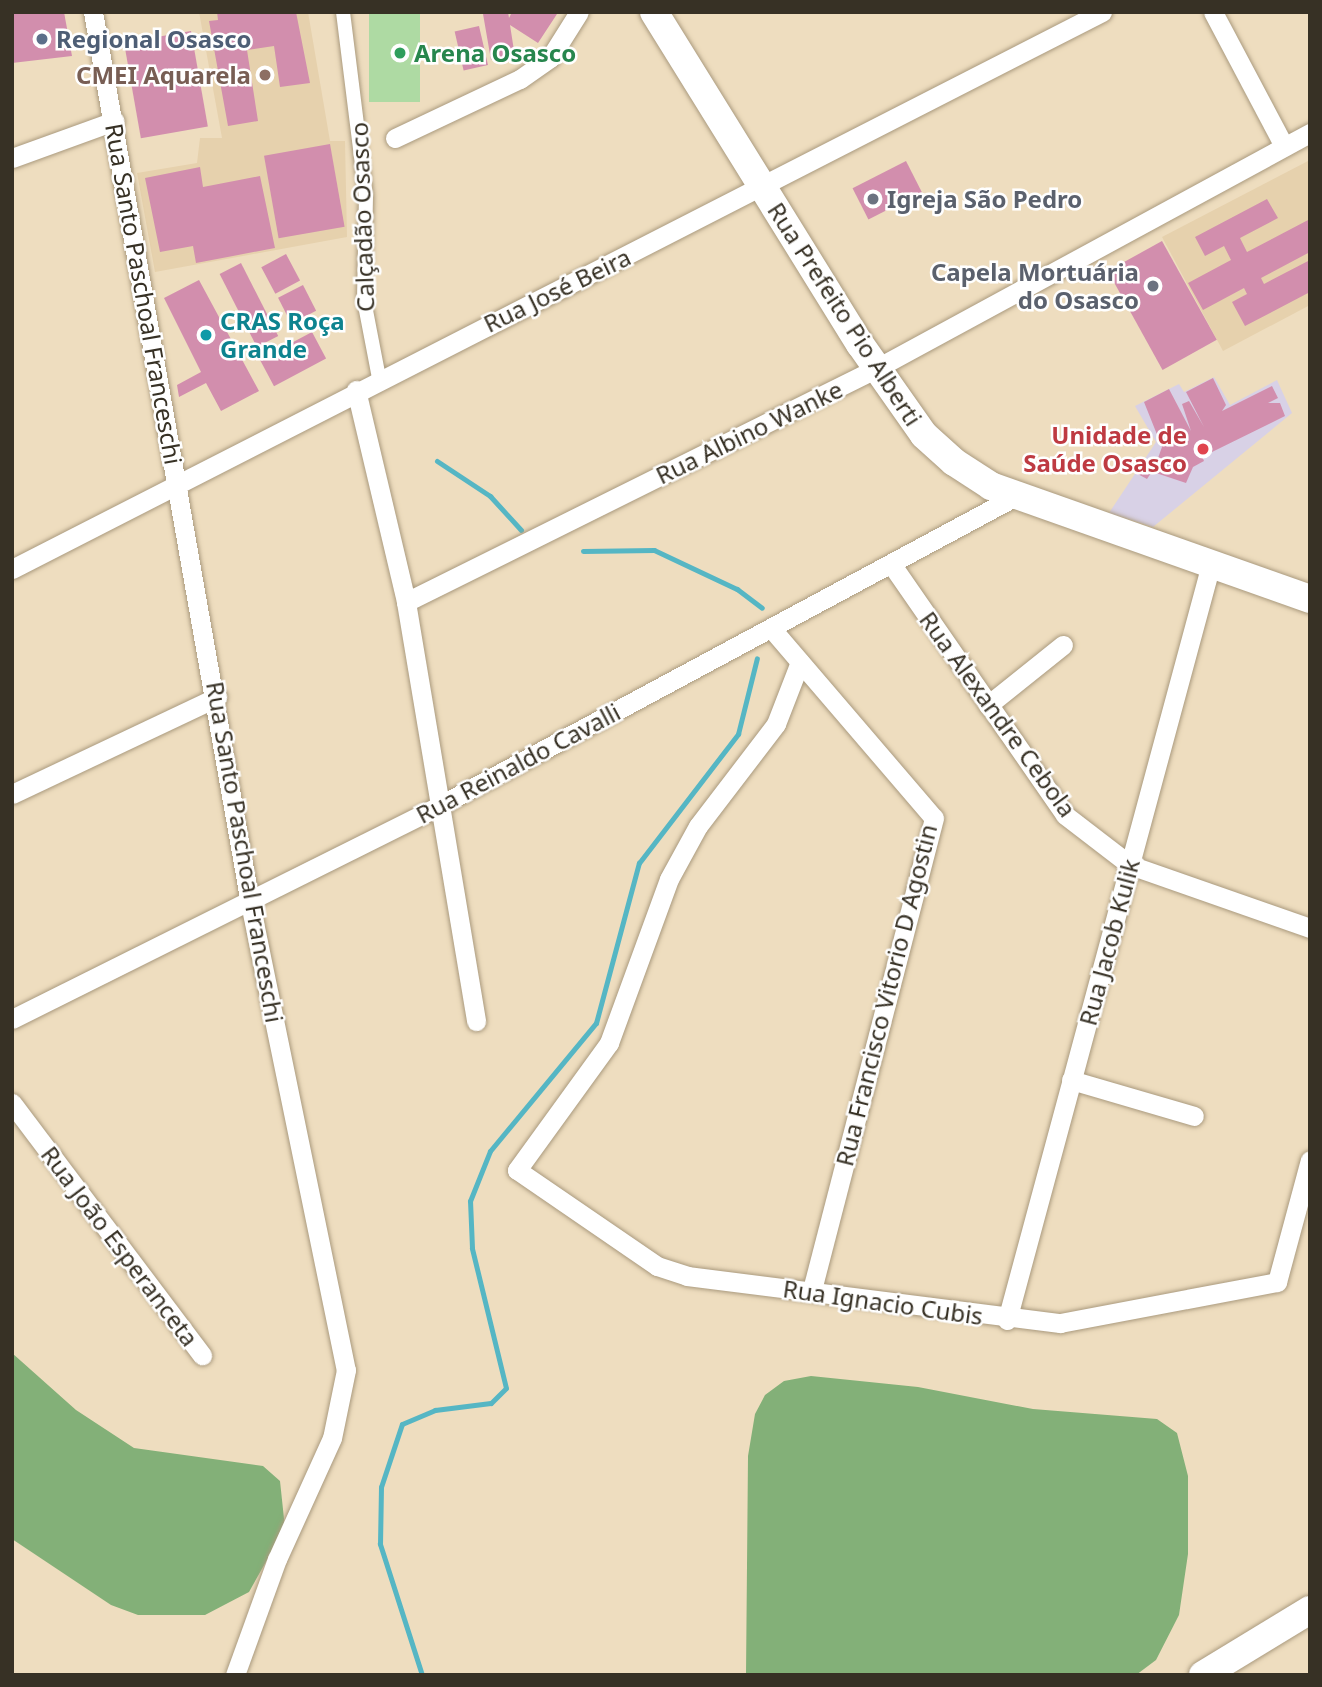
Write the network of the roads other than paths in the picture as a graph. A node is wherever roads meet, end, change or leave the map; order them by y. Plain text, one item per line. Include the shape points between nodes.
1 (93, 12) edge
2 (343, 12) edge
3 (579, 12) edge
4 (654, 12) edge
5 (1102, 12) edge
6 (1213, 12) edge
7 (114, 121) junction
8 (1310, 133) edge
9 (395, 138) dead end
10 (1284, 146) junction
11 (12, 158) edge
12 (763, 188) junction
13 (877, 368) junction
14 (379, 378) junction
15 (356, 390) junction
16 (178, 480) junction
17 (1018, 495) junction
18 (1211, 564) junction
19 (892, 565) junction
20 (12, 569) edge
21 (1310, 599) edge
22 (406, 602) junction
23 (771, 628) junction
24 (1063, 645) dead end
25 (800, 662) junction
26 (217, 697) junction
27 (988, 705) junction
28 (12, 794) edge
29 (437, 807) junction
30 (1130, 865) junction
31 (250, 903) junction
32 (1310, 928) edge
33 (12, 1019) edge
34 (476, 1021) dead end
35 (1072, 1080) junction
36 (12, 1102) edge
37 (1194, 1116) dead end
38 (1310, 1160) edge
39 (812, 1291) junction
40 (1007, 1320) junction
41 (202, 1355) dead end
42 (1310, 1611) edge
43 (236, 1675) edge
44 (1203, 1675) edge

1 - 7 street, Rua Santo Paschoal Franceschi
2 - 14 street, Calçadão Osasco via 366,197 364,300
3 - 9 street via 550,58 520,79
4 - 12 main road, Rua Prefeito Pio Alberti
5 - 12 street, Rua José Beira
6 - 10 street
7 - 11 street
7 - 16 street, Rua Santo Paschoal Franceschi
8 - 10 street, Rua Albino Wanke
10 - 13 street, Rua Albino Wanke
12 - 13 main road, Rua Prefeito Pio Alberti
12 - 14 street, Rua José Beira
13 - 17 main road, Rua Prefeito Pio Alberti via 924,435 954,462
13 - 22 street, Rua Albino Wanke
14 - 15 street, Rua José Beira
15 - 16 street, Rua José Beira
15 - 22 street
16 - 20 street, Rua José Beira
16 - 26 street, Rua Santo Paschoal Franceschi
17 - 18 main road, Rua Prefeito Pio Alberti
17 - 19 street, Rua Reinaldo Cavalli
18 - 21 main road, Rua Prefeito Pio Alberti
18 - 30 street, Rua Jacob Kulik
19 - 23 street, Rua Reinaldo Cavalli
19 - 27 street, Rua Alexandre Cebola
22 - 29 street
23 - 25 street, Rua Francisco Vitorio D Agostin
23 - 29 street, Rua Reinaldo Cavalli
24 - 27 street
25 - 39 street, Rua Francisco Vitorio D Agostin via 933,818
25 - 39 street, Rua Ignacio Cubis via 776,724 698,826 669,878 609,1043 517,1170 657,1266 687,1276
26 - 28 street
26 - 31 street, Rua Santo Paschoal Franceschi
27 - 30 street, Rua Alexandre Cebola via 1065,816
29 - 31 street, Rua Reinaldo Cavalli
29 - 34 street
30 - 32 street, Rua Alexandre Cebola
30 - 35 street, Rua Jacob Kulik
31 - 33 street, Rua Reinaldo Cavalli
31 - 43 street, Rua Santo Paschoal Franceschi via 346,1370 332,1438 277,1559
35 - 37 street
35 - 40 street, Rua Jacob Kulik
36 - 41 street, Rua João Esperanceta
38 - 40 street, Rua Ignacio Cubis via 1277,1282 1060,1323
39 - 40 street, Rua Ignacio Cubis
42 - 44 main road

